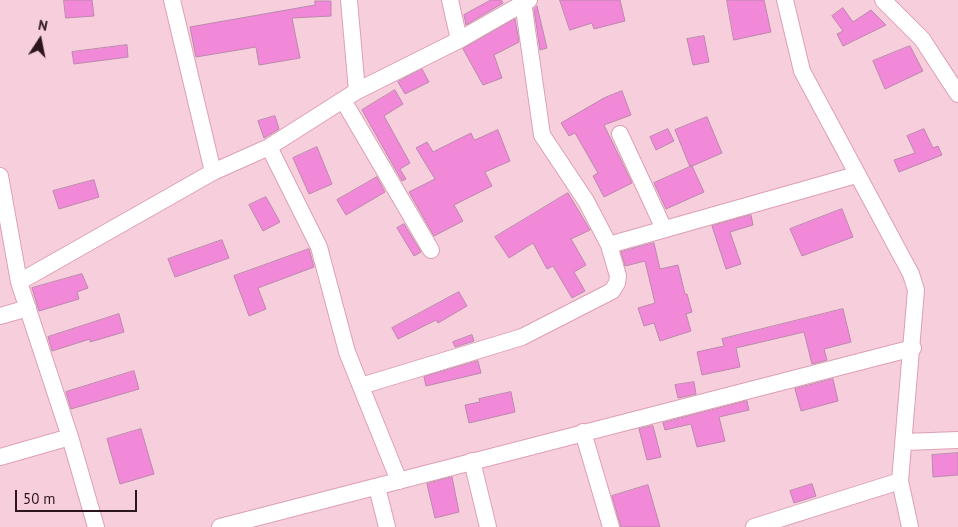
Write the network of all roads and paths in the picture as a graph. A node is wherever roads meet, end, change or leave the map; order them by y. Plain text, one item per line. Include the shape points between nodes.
1 (172, 0) edge
2 (349, 0) edge
3 (450, 0) edge
4 (785, 0) edge
5 (883, 0) edge
6 (526, 1) edge
7 (459, 40) junction
8 (958, 94) edge
9 (350, 95) junction
10 (620, 134) dead end
11 (269, 148) junction
12 (213, 172) junction
13 (856, 174) junction
14 (0, 176) edge
15 (2, 196) edge
16 (664, 229) junction
17 (609, 245) junction
18 (432, 250) dead end
19 (19, 282) junction
20 (28, 308) junction
21 (0, 316) edge
22 (913, 348) junction
23 (361, 386) junction
24 (583, 432) junction
25 (70, 437) junction
26 (958, 440) edge
27 (904, 442) junction
28 (0, 457) edge
29 (472, 460) junction
30 (399, 481) junction
31 (900, 481) junction
32 (377, 487) junction
33 (277, 520) edge
34 (96, 527) edge
35 (220, 527) edge
36 (387, 527) edge
37 (488, 527) edge
38 (611, 527) edge
39 (754, 527) edge
40 (910, 527) edge

1 - 12 street
2 - 9 street
3 - 7 street
4 - 13 street via 802,71
5 - 8 street via 922,39
6 - 7 street
6 - 17 street via 542,135 586,201
7 - 9 street
9 - 11 street
9 - 18 street
10 - 16 street
11 - 12 street
11 - 23 street via 319,247 347,352
12 - 19 street
13 - 16 street
13 - 22 street via 911,274 916,290
14 - 15 street
15 - 19 street
16 - 17 street
17 - 23 street via 618,276 618,283 612,291 522,337
19 - 20 street
20 - 21 street
20 - 25 street
22 - 24 street
22 - 27 street
23 - 30 street
24 - 29 street
24 - 38 street
25 - 28 street
25 - 34 street
26 - 27 street
27 - 31 street
29 - 30 street
29 - 37 street
30 - 32 street
31 - 39 street
31 - 40 street
32 - 33 street
32 - 36 street
33 - 35 street

